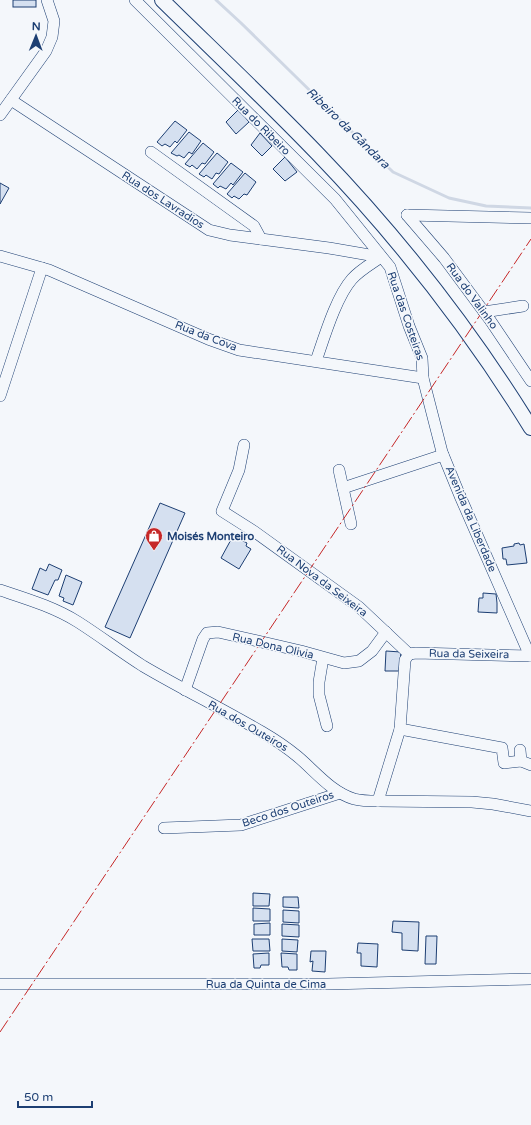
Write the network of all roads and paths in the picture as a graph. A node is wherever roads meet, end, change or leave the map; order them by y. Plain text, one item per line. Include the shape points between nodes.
1 (47, 0) edge
2 (135, 0) edge
3 (162, 0) edge
4 (11, 100) junction
5 (0, 115) edge
6 (151, 152) dead end
7 (531, 218) edge
8 (261, 239) junction
9 (0, 256) edge
10 (381, 257) junction
11 (42, 268) junction
12 (523, 306) dead end
13 (484, 312) junction
14 (316, 361) junction
15 (423, 378) junction
16 (531, 381) edge
17 (0, 396) edge
18 (531, 428) edge
19 (244, 445) dead end
20 (443, 455) junction
21 (339, 470) dead end
22 (343, 488) junction
23 (351, 524) dead end
24 (0, 590) edge
25 (386, 632) junction
26 (409, 654) junction
27 (530, 656) edge
28 (323, 658) junction
29 (185, 690) junction
30 (326, 726) dead end
31 (400, 729) junction
32 (524, 759) edge
33 (340, 793) junction
34 (378, 801) junction
35 (531, 811) edge
36 (164, 828) dead end
37 (531, 979) edge
38 (0, 984) edge

1 - 4 street via 54,21 52,37 46,51
2 - 10 street, Rua do Ribeiro via 335,199
3 - 18 main road via 318,154 420,269 505,385
4 - 5 street
4 - 8 street, Rua dos Lavradios via 209,230
6 - 8 street via 254,226
7 - 13 street, Rua do Valinho via 407,215 444,258
8 - 10 street, Rua dos Lavradios
9 - 11 street, Rua da Cova
10 - 14 street via 351,280 338,302
10 - 15 street, Rua das Costeiras via 390,267 422,358
11 - 14 street, Rua da Cova via 239,350
11 - 17 street
12 - 13 street
13 - 16 street, Rua do Valinho
14 - 15 street, Rua da Cova
15 - 20 street, Avenida da Liberdade
19 - 25 street, Rua Nova da Seixeira via 239,470 222,511 353,602
20 - 22 street
20 - 27 street, Avenida da Liberdade
21 - 22 street
22 - 23 street
24 - 29 street, Rua dos Outeiros via 68,616
25 - 26 street, Rua Nova da Seixeira
25 - 28 street, Rua Dona Olivia via 372,651 359,661 344,663
26 - 27 street, Rua da Seixeira
26 - 31 street via 405,660
28 - 29 street, Rua Dona Olivia via 211,632 203,639
28 - 30 street via 319,694
29 - 33 street, Rua dos Outeiros via 283,745
31 - 32 street via 502,748 504,763
31 - 34 street
33 - 34 street, Rua dos Outeiros via 355,800
33 - 36 street, Beco dos Outeiros via 241,825
34 - 35 street, Rua dos Outeiros via 472,802
37 - 38 street, Rua da Quinta de Cima via 328,984

